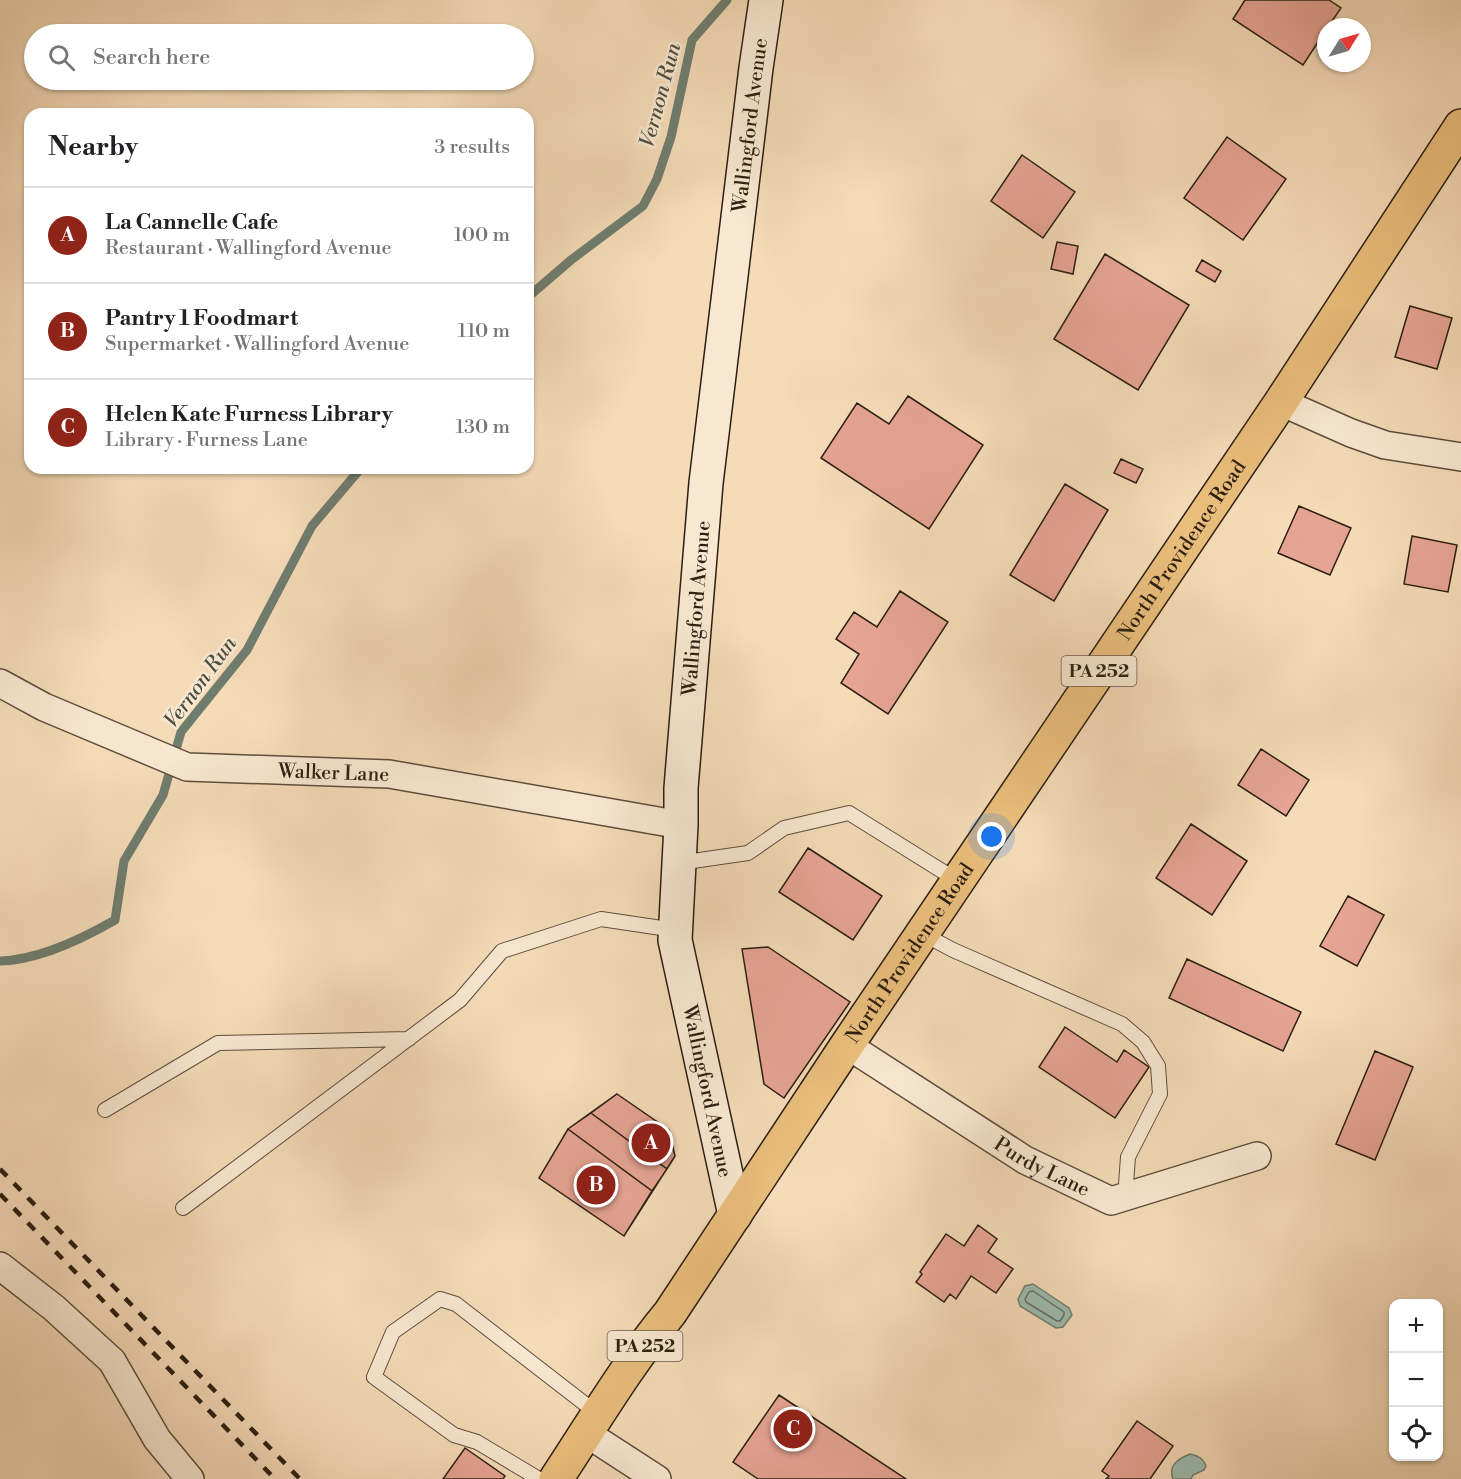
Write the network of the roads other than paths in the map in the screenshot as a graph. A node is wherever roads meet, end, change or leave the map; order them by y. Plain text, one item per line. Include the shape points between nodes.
1 (766, 0) edge
2 (1461, 126) edge
3 (1281, 402) junction
4 (1461, 457) edge
5 (0, 683) edge
6 (681, 825) junction
7 (679, 863) junction
8 (958, 881) junction
9 (675, 930) junction
10 (923, 934) junction
11 (409, 1039) junction
12 (847, 1045) junction
13 (105, 1110) dead end
14 (1257, 1156) dead end
15 (1125, 1198) junction
16 (183, 1208) dead end
17 (735, 1215) junction
18 (0, 1266) edge
19 (592, 1424) junction
20 (190, 1479) edge
21 (539, 1479) edge
22 (555, 1479) edge
23 (657, 1479) edge

1 - 6 street, Wallingford Avenue via 706,483
2 - 3 main road, North Providence Road / PA 252
3 - 4 street via 1385,445
3 - 8 main road, North Providence Road / PA 252
5 - 6 street, Walker Lane via 44,707 187,767 389,774
6 - 7 street, Wallingford Avenue
7 - 8 lane via 748,854 784,828 849,813
7 - 9 street, Wallingford Avenue
8 - 10 main road, North Providence Road / PA 252
9 - 11 lane via 601,919 502,951 460,1000
9 - 17 street, Wallingford Avenue
10 - 12 main road, North Providence Road / PA 252
10 - 15 lane via 1122,1024 1143,1042 1158,1066 1160,1094 1128,1157
11 - 13 lane via 218,1043
11 - 16 lane
12 - 15 street, Purdy Lane via 1025,1160 1111,1201
12 - 17 main road, North Providence Road / PA 252
14 - 15 street, Purdy Lane
17 - 19 main road, North Providence Road / PA 252
18 - 20 street via 112,1361 158,1439
19 - 21 lane via 456,1304 440,1299 393,1332 374,1377 454,1435 477,1442
19 - 22 main road, North Providence Road / PA 252
19 - 23 street

